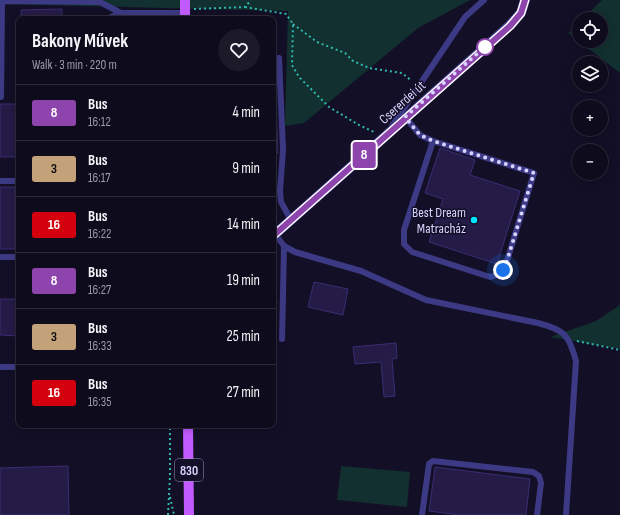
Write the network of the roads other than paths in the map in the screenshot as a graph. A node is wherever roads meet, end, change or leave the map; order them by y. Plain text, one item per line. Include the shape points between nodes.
1 (484, 0) edge
2 (525, 0) edge
3 (185, 10) edge
4 (121, 13) junction
5 (114, 16) edge
6 (276, 58) edge
7 (1, 97) edge
8 (405, 117) junction
9 (384, 137) junction
10 (433, 141) junction
11 (0, 181) edge
12 (16, 181) edge
13 (276, 190) edge
14 (280, 191) junction
15 (291, 220) junction
16 (276, 233) edge
17 (276, 237) edge
18 (284, 246) junction
19 (0, 257) edge
20 (16, 257) edge
21 (282, 339) dead end
22 (0, 367) edge
23 (16, 367) edge
24 (188, 428) edge
25 (190, 515) edge
26 (422, 515) edge
27 (537, 515) edge
28 (566, 515) edge

1 - 9 lane via 465,17
2 - 8 street, Csererdei út via 521,13 510,26
3 - 4 lane
4 - 5 lane
4 - 7 lane via 100,2 2,1
6 - 14 lane via 279,58 283,150
8 - 9 street, Csererdei út
8 - 10 lane via 420,135
9 - 15 street, Csererdei út
10 - 10 lane via 534,173 506,264 500,274 490,277 412,252 404,244 404,230
11 - 12 lane
13 - 14 lane
14 - 15 lane via 281,202
15 - 16 street, Csererdei út
17 - 18 lane
18 - 21 lane
18 - 28 lane via 295,252 361,271 426,300 561,330 568,339 576,361
19 - 20 lane
22 - 23 lane
24 - 25 main road, 830
26 - 27 lane via 429,464 433,460 533,472 539,476 541,483

